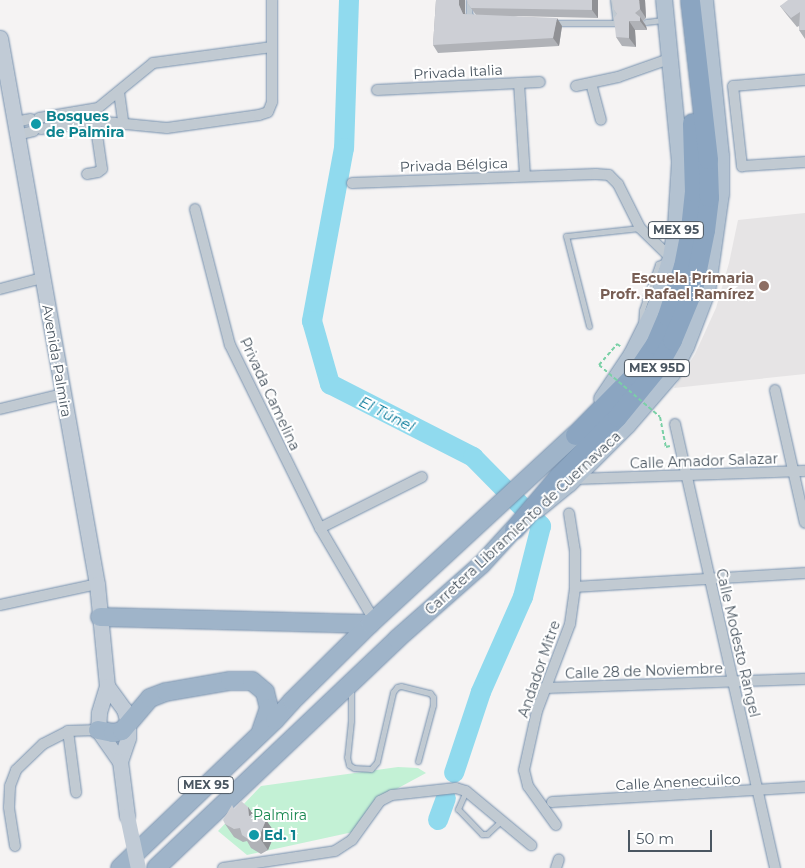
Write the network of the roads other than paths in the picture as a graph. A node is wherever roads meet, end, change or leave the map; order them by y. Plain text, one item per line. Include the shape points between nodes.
1 (272, 0) edge
2 (469, 0) edge
3 (613, 0) edge
4 (664, 0) edge
5 (678, 0) edge
6 (690, 0) edge
7 (705, 0) edge
8 (476, 20) edge
9 (666, 20) junction
10 (544, 22) edge
11 (646, 22) dead end
12 (0, 38) edge
13 (272, 47) junction
14 (672, 58) junction
15 (805, 80) edge
16 (540, 82) dead end
17 (519, 83) junction
18 (591, 83) junction
19 (576, 86) dead end
20 (377, 90) dead end
21 (119, 92) junction
22 (5, 99) edge
23 (601, 120) dead end
24 (96, 121) junction
25 (123, 122) junction
26 (16, 129) junction
27 (805, 162) edge
28 (87, 174) dead end
29 (525, 176) junction
30 (352, 183) dead end
31 (195, 209) dead end
32 (640, 228) junction
33 (670, 259) junction
34 (42, 278) junction
35 (0, 289) edge
36 (589, 326) dead end
37 (776, 390) dead end
38 (63, 394) junction
39 (0, 409) edge
40 (675, 424) dead end
41 (575, 436) junction
42 (805, 471) edge
43 (793, 472) junction
44 (685, 476) junction
45 (422, 477) dead end
46 (567, 480) junction
47 (569, 513) dead end
48 (805, 523) edge
49 (320, 528) junction
50 (514, 529) joint
51 (805, 573) edge
52 (710, 578) junction
53 (97, 584) junction
54 (575, 587) junction
55 (0, 606) edge
56 (100, 617) junction
57 (372, 622) junction
58 (805, 679) edge
59 (351, 682) junction
60 (734, 682) junction
61 (107, 686) junction
62 (544, 688) junction
63 (128, 723) junction
64 (98, 730) junction
65 (68, 731) junction
66 (260, 734) junction
67 (120, 761) junction
68 (418, 761) dead end
69 (805, 788) edge
70 (466, 791) junction
71 (76, 792) dead end
72 (757, 792) junction
73 (552, 802) dead end
74 (502, 820) junction
75 (556, 825) dead end
76 (531, 844) dead end
77 (15, 846) dead end
78 (120, 868) edge
79 (138, 868) edge
80 (156, 868) edge
81 (223, 868) edge
82 (775, 868) edge

1 - 13 street
2 - 8 lane via 471,19
3 - 10 lane via 618,23
4 - 9 main road, Carretera Libramiento de Cuernavaca / MEX 95
5 - 41 highway, MEX 95D via 694,159 692,211 683,266 667,316 648,356
6 - 46 highway, MEX 95D via 708,158 709,197 693,289 656,369
7 - 46 main road, Carretera Libramiento de Cuernavaca / MEX 95 via 721,156 721,194 707,292 672,374 628,425
9 - 11 lane
9 - 14 main road, Carretera Libramiento de Cuernavaca / MEX 95
12 - 22 main road, Avenida Palmira
13 - 21 street via 153,63
13 - 25 street via 272,102 268,112 167,128
14 - 18 street via 626,75
14 - 33 main road, Carretera Libramiento de Cuernavaca / MEX 95 via 680,162 676,227
15 - 27 street via 733,86 742,166
16 - 17 street, Privada Italia
17 - 20 street, Privada Italia
17 - 29 street, Privada Bélgica
18 - 19 street
18 - 23 street
21 - 25 street
21 - 26 street via 98,108 35,119
22 - 26 main road, Avenida Palmira
24 - 25 street
24 - 26 street via 38,130
24 - 28 street via 102,169
26 - 34 main road, Avenida Palmira
29 - 30 street, Privada Bélgica
29 - 32 street via 609,175 618,184
31 - 49 street, Privada Camelina via 230,345
32 - 33 street
32 - 36 lane via 566,236
33 - 41 main road, Carretera Libramiento de Cuernavaca / MEX 95 via 655,308 632,354
34 - 35 street
34 - 38 main road, Avenida Palmira
37 - 43 street
38 - 39 street
38 - 53 main road, Avenida Palmira
40 - 44 street, Calle Modesto Rangel
41 - 57 highway, Carretera Libramiento de Cuernavaca / MEX 95
42 - 43 street, Calle Amador Salazar
43 - 44 street, Calle Amador Salazar
43 - 48 street
44 - 46 street, Calle Amador Salazar
44 - 52 street, Calle Modesto Rangel
45 - 49 street
46 - 50 highway, MEX 95D
47 - 54 street, Andador Mitre via 575,551
49 - 57 street, Privada Camelina
50 - 59 highway, Carretera Libramiento de Cuernavaca / MEX 95 via 482,564
51 - 52 street
52 - 54 street
52 - 60 street, Calle Modesto Rangel
53 - 55 street
53 - 56 main road, Avenida Palmira
54 - 62 street, Andador Mitre via 570,624
56 - 57 highway
56 - 61 main road, Avenida Palmira
57 - 66 highway, Carretera Libramiento de Cuernavaca / MEX 95
58 - 60 street, Calle 28 de Noviembre
59 - 68 lane via 347,757 350,764 354,768 371,769 375,766 393,692 402,686 433,697
59 - 80 highway, Carretera Libramiento de Cuernavaca / MEX 95
60 - 62 street, Calle 28 de Noviembre
60 - 72 street, Calle Modesto Rangel
61 - 63 main road via 124,709
61 - 64 main road, Avenida Palmira
62 - 75 street, Andador Mitre via 524,770 528,786
63 - 64 highway via 118,733
63 - 66 highway via 150,698 166,692 230,681 252,681 265,692 269,708
63 - 67 main road via 128,738
64 - 65 street
64 - 67 main road
65 - 71 street
65 - 77 street via 42,744 16,770 10,786 9,807
66 - 78 highway, Carretera Libramiento de Cuernavaca / MEX 95
67 - 79 main road, bridge
69 - 72 street, Calle Anenecuilco
70 - 74 street
70 - 74 lane via 458,809 482,834 487,834
70 - 81 street via 456,788 392,796 380,801 352,840 335,850
72 - 73 street, Calle Anenecuilco
72 - 82 street, Calle Modesto Rangel
74 - 76 street

